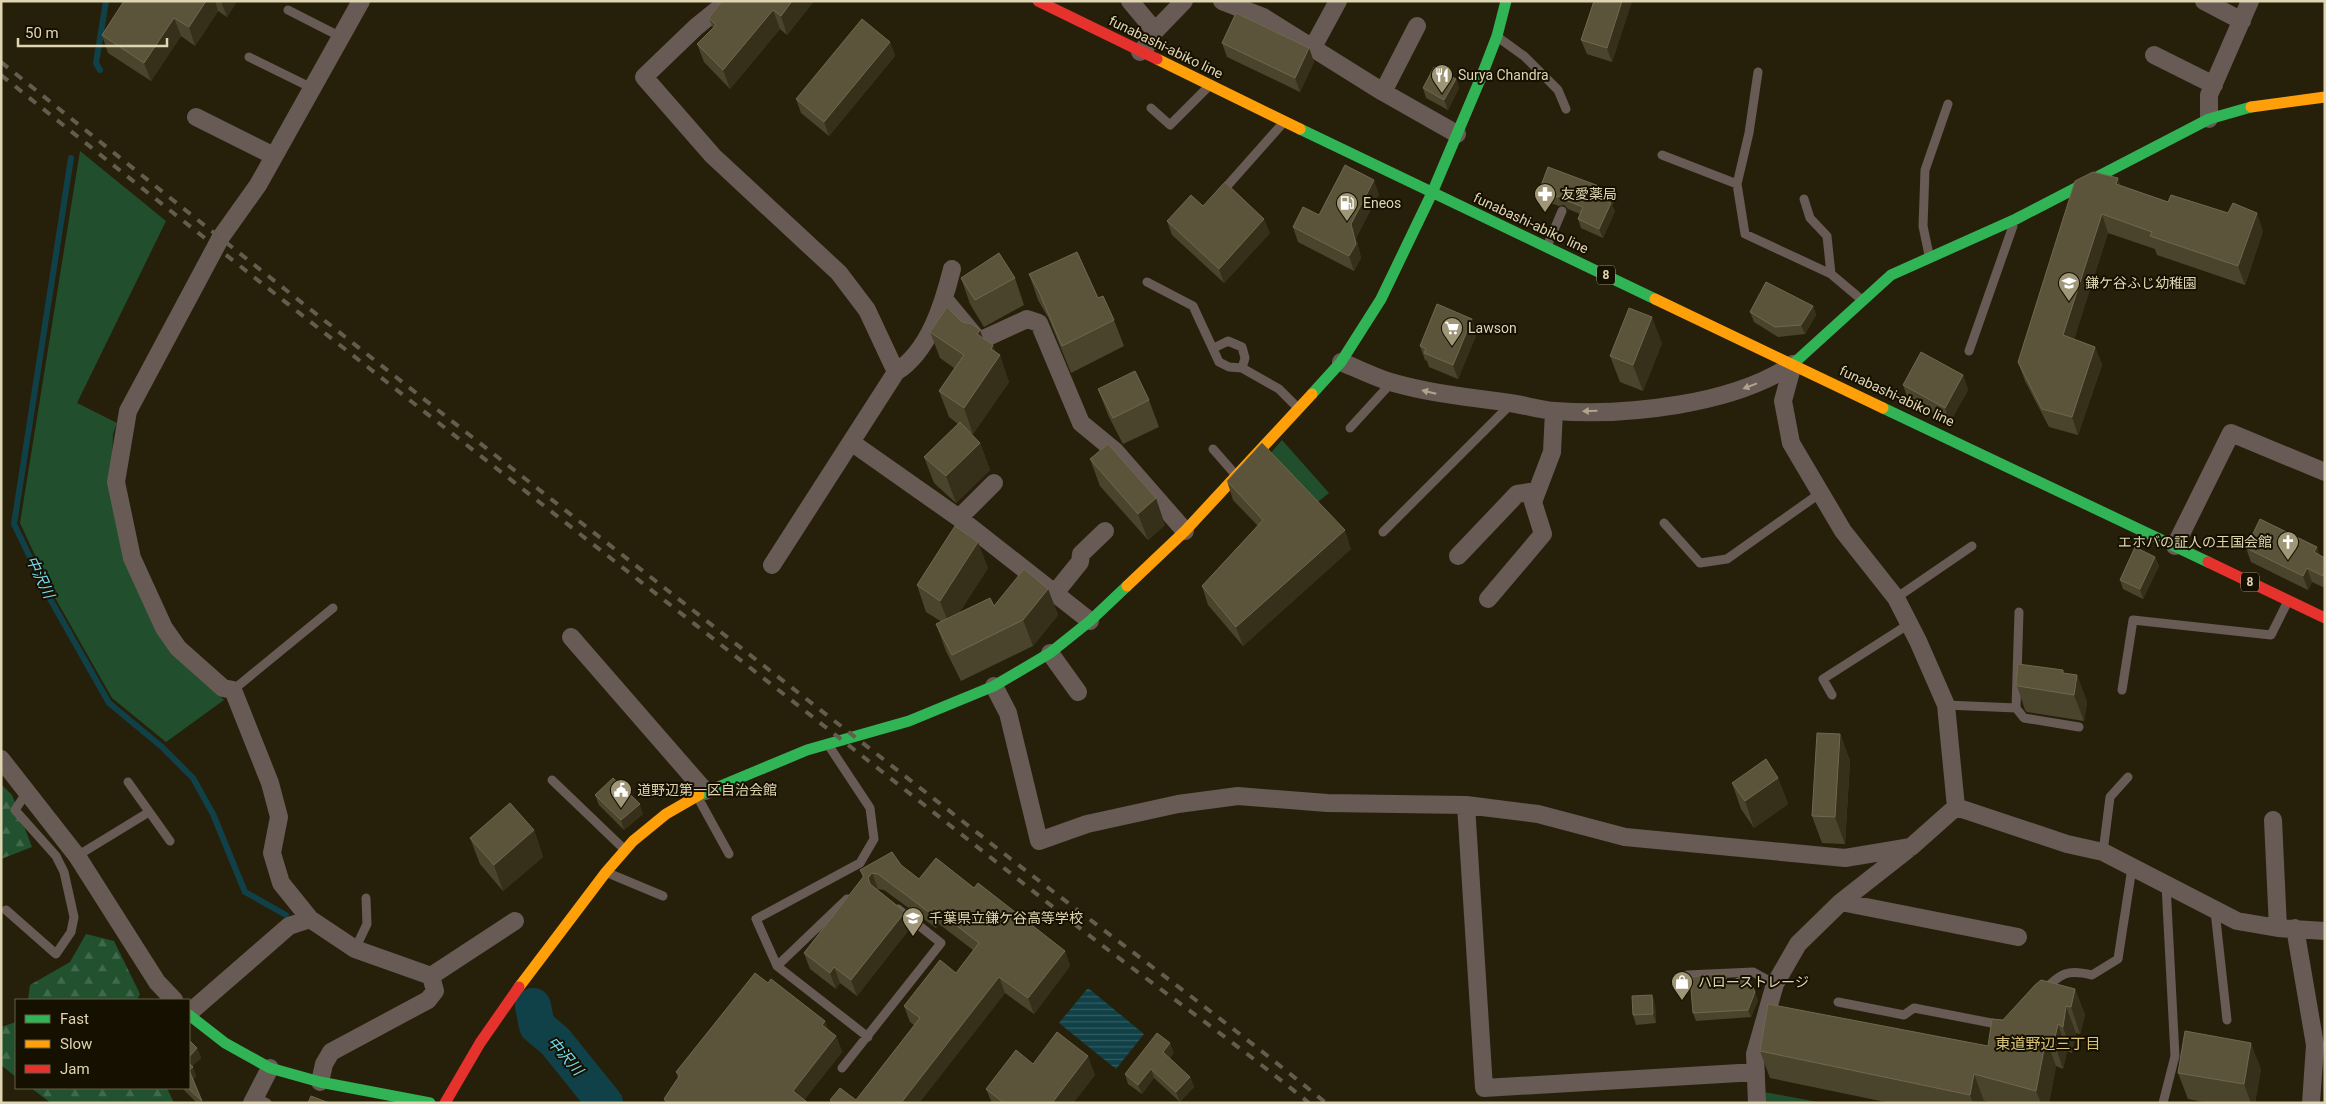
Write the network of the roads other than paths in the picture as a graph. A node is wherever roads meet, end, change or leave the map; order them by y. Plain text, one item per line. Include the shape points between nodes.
1 (361, 1) edge
2 (728, 1) edge
3 (1038, 1) edge
4 (1130, 1) edge
5 (1184, 1) edge
6 (1222, 1) edge
7 (1338, 1) edge
8 (1506, 1) edge
9 (2204, 1) edge
10 (2250, 1) edge
11 (288, 10) dead end
12 (2242, 21) junction
13 (1417, 26) dead end
14 (1155, 31) junction
15 (1497, 36) junction
16 (341, 37) junction
17 (1313, 47) junction
18 (1140, 52) junction
19 (2154, 55) dead end
20 (249, 57) dead end
21 (1758, 72) dead end
22 (1210, 85) junction
23 (2214, 85) junction
24 (312, 88) junction
25 (1384, 92) junction
26 (2325, 97) edge
27 (1948, 104) dead end
28 (1151, 108) dead end
29 (1566, 110) dead end
30 (196, 117) dead end
31 (2209, 119) junction
32 (1285, 121) junction
33 (1457, 134) junction
34 (1662, 155) dead end
35 (274, 156) junction
36 (1736, 184) junction
37 (1432, 193) junction
38 (1804, 199) dead end
39 (1214, 200) edge
40 (1562, 211) dead end
41 (2016, 218) junction
42 (1547, 246) junction
43 (1930, 258) junction
44 (952, 269) dead end
45 (1831, 274) junction
46 (1147, 282) dead end
47 (944, 299) junction
48 (1862, 300) junction
49 (1214, 348) junction
50 (1968, 351) dead end
51 (1341, 362) junction
52 (1793, 364) junction
53 (1242, 368) junction
54 (896, 372) junction
55 (1392, 382) junction
56 (1512, 403) junction
57 (1299, 409) junction
58 (1554, 411) junction
59 (1350, 428) dead end
60 (851, 442) junction
61 (1213, 449) dead end
62 (2325, 472) edge
63 (1236, 476) junction
64 (994, 483) dead end
65 (1536, 491) junction
66 (1820, 494) junction
67 (959, 518) junction
68 (1664, 523) dead end
69 (1105, 531) dead end
70 (1185, 531) junction
71 (1383, 532) dead end
72 (1972, 546) dead end
73 (2175, 546) junction
74 (1458, 556) dead end
75 (772, 565) dead end
76 (1055, 594) junction
77 (1896, 598) junction
78 (1488, 599) dead end
79 (2288, 600) junction
80 (333, 608) dead end
81 (2019, 612) dead end
82 (2325, 618) edge
83 (1090, 621) junction
84 (1909, 624) junction
85 (571, 637) dead end
86 (1050, 652) junction
87 (994, 686) junction
88 (233, 690) junction
89 (2122, 690) dead end
90 (1078, 692) dead end
91 (1832, 695) dead end
92 (1946, 705) junction
93 (2016, 708) junction
94 (2080, 728) dead end
95 (828, 744) junction
96 (1, 759) edge
97 (2128, 777) dead end
98 (552, 780) dead end
99 (128, 782) dead end
100 (27, 792) junction
101 (701, 794) junction
102 (1466, 805) junction
103 (1956, 807) junction
104 (149, 812) junction
105 (2273, 820) dead end
106 (170, 841) dead end
107 (1911, 847) junction
108 (625, 850) junction
109 (2103, 852) junction
110 (729, 854) dead end
111 (77, 856) junction
112 (2132, 868) junction
113 (606, 872) junction
114 (2166, 885) junction
115 (663, 896) dead end
116 (366, 898) dead end
117 (847, 899) edge
118 (888, 901) edge
119 (1841, 902) junction
120 (6, 910) dead end
121 (2215, 911) junction
122 (310, 919) junction
123 (515, 921) dead end
124 (2286, 928) junction
125 (2325, 931) edge
126 (2018, 937) dead end
127 (355, 949) junction
128 (776, 966) junction
129 (1687, 975) dead end
130 (431, 976) junction
131 (1775, 984) junction
132 (2038, 995) edge
133 (173, 999) edge
134 (1838, 1002) dead end
135 (190, 1013) edge
136 (190, 1015) edge
137 (2013, 1020) edge
138 (2227, 1020) dead end
139 (868, 1037) junction
140 (270, 1068) junction
141 (842, 1068) dead end
142 (1756, 1072) junction
143 (320, 1082) junction
144 (258, 1101) edge
145 (430, 1103) edge
146 (445, 1103) edge
147 (1757, 1103) edge
148 (2163, 1103) edge
149 (2311, 1103) edge

1 - 16 street
2 - 54 street via 696,26 644,77 713,156 839,273 867,310
3 - 18 street, funabashi-abiko line / 8
4 - 14 street
5 - 14 street
6 - 17 street via 1263,17
7 - 17 street
8 - 15 street
9 - 12 street
10 - 12 street
11 - 16 lane
12 - 23 street
13 - 25 street
14 - 18 street
15 - 29 lane via 1524,56 1558,90
15 - 33 street
16 - 24 street
17 - 25 street
18 - 22 street, funabashi-abiko line / 8
19 - 23 street
20 - 24 lane
21 - 36 lane via 1749,133
22 - 28 lane via 1170,125
22 - 32 street, funabashi-abiko line / 8
23 - 31 street via 2210,95
24 - 35 street
25 - 33 street
26 - 31 street via 2247,107
27 - 43 lane via 1925,170 1923,226
30 - 35 street
31 - 41 street
32 - 37 street, funabashi-abiko line / 8
32 - 39 lane
33 - 37 street
34 - 36 lane
35 - 88 street via 221,237 128,411 116,482 132,558 164,628 178,648 201,670 223,688
36 - 45 lane via 1745,234
37 - 42 street, funabashi-abiko line / 8
37 - 51 street via 1381,300
38 - 45 lane via 1810,218 1827,236
40 - 42 lane
41 - 43 street
41 - 50 lane
42 - 52 street, funabashi-abiko line / 8
43 - 48 street via 1892,275
44 - 47 street
45 - 48 lane
46 - 49 lane via 1193,306
47 - 54 street via 928,337 904,367
47 - 70 street via 979,341 1026,319 1039,323 1081,423 1115,451
48 - 52 street
49 - 53 lane via 1219,362 1229,368
49 - 53 lane via 1228,341 1242,347 1245,358
51 - 55 street
51 - 57 street
52 -> 58 street via 1772,377 1728,394 1647,410
52 - 66 street via 1783,401 1791,443
52 - 73 street, funabashi-abiko line / 8
53 - 57 lane via 1279,389
54 - 60 street
56 -> 55 street via 1442,395
55 - 59 lane
56 - 58 street
56 - 71 lane
57 - 63 street
58 - 65 street via 1552,452
60 - 67 street
60 - 75 street
61 - 63 lane
62 - 73 street via 2231,433
63 - 70 street
64 - 67 street
65 - 74 street via 1517,494
65 - 78 street via 1532,502 1543,534
66 - 68 lane via 1727,559 1700,564
66 - 77 street via 1843,531
67 - 76 street
69 - 76 street via 1082,554 1080,562
70 - 83 street
72 - 77 lane
73 - 79 street, 8
76 - 83 street
77 - 84 street
79 - 82 street, 8
79 - 89 lane via 2271,635 2133,620
80 - 88 lane
81 - 93 lane
83 - 86 street
84 - 91 lane via 1823,679
84 - 92 street
85 - 101 street
86 - 87 street
86 - 90 street
87 - 95 street via 910,721
87 - 102 street via 1008,713 1039,841 1087,824 1178,804 1238,796 1327,803
88 - 122 street via 270,783 279,817 272,852 281,883
92 - 93 lane
92 - 103 street
93 - 94 lane via 2024,718
95 - 101 street
95 - 128 lane via 870,808 874,839 860,863 756,919
96 - 100 street
97 - 109 lane via 2110,797
98 - 108 lane
99 - 104 lane
100 - 111 street
100 - 120 lane via 15,810 56,856 64,872 74,916 71,932 56,954
101 - 108 street via 666,814
101 - 110 lane
102 - 107 street via 1538,814 1625,837 1797,854 1845,858
102 - 142 street via 1484,1088
103 - 107 street
103 - 109 street via 2067,844
104 - 106 lane
104 - 111 lane
105 - 124 street
107 - 119 street
108 - 113 street
109 - 112 street
111 - 133 street via 157,982
112 - 114 street
112 - 132 lane via 2118,959 2092,975 2074,970 2057,977
113 - 115 lane
113 - 146 street via 490,1028
114 - 121 street
114 - 148 lane via 2175,1056
116 - 127 lane via 367,924
117 - 128 lane
118 - 139 lane via 941,943
119 - 126 street
119 - 131 street via 1798,944
121 - 124 street via 2237,921
121 - 138 lane
122 - 127 street
122 - 135 street via 289,926
123 - 130 street
124 - 125 street
124 - 149 street via 2315,1045
127 - 130 street
128 - 139 lane
129 - 131 lane via 1753,972
130 - 143 street via 435,991 428,1000 331,1052
131 - 142 street via 1755,1054
134 - 137 lane via 1904,1015 1914,1008 2007,1026
136 - 140 street via 225,1044
139 - 141 lane
140 - 143 street
140 - 144 street
142 - 147 street
143 - 145 street

